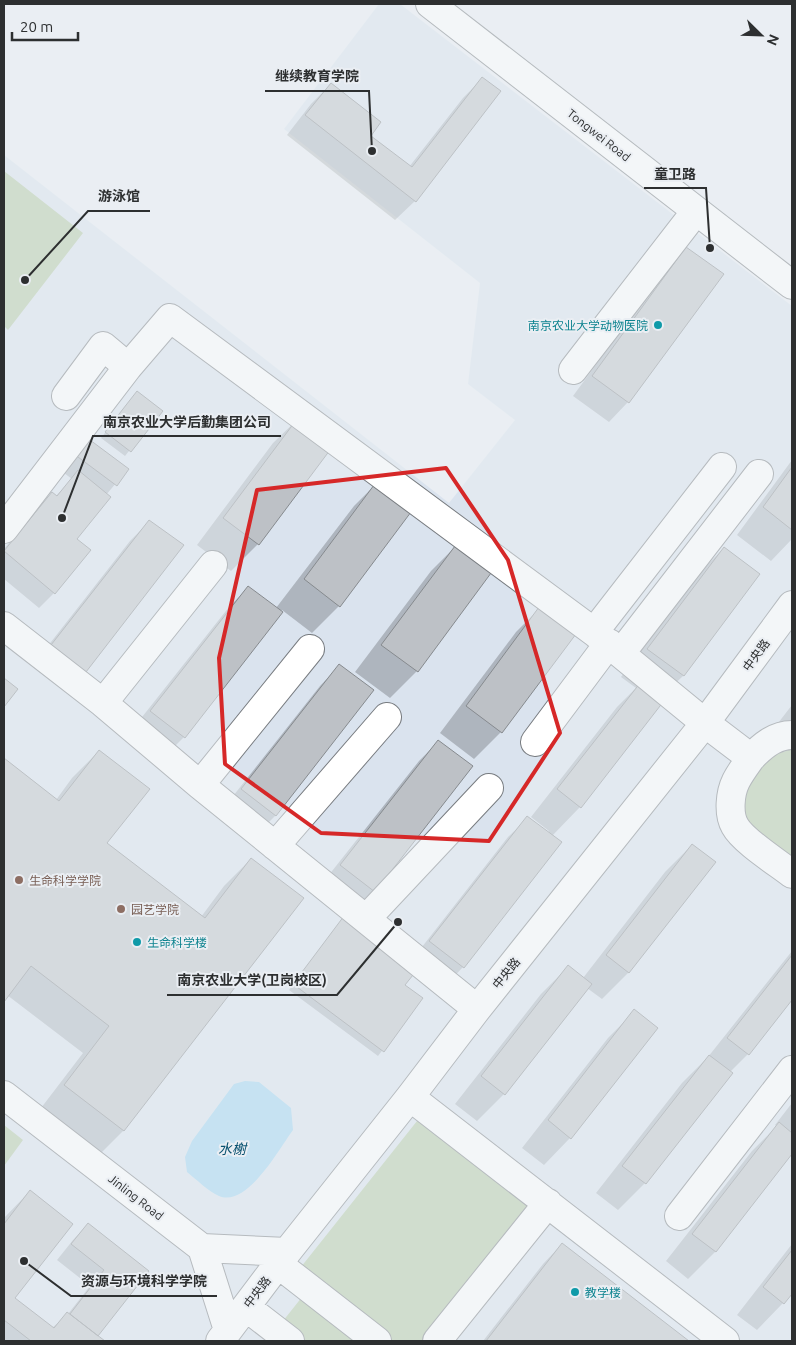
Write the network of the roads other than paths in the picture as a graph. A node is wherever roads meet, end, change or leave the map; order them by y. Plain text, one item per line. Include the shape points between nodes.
1 (430, 4) edge
2 (696, 211) junction
3 (792, 285) edge
4 (128, 367) junction
5 (573, 370) dead end
6 (66, 396) dead end
7 (722, 467) dead end
8 (759, 474) dead end
9 (4, 529) edge
10 (213, 565) dead end
11 (792, 606) edge
12 (4, 626) edge
13 (608, 643) junction
14 (310, 649) dead end
15 (102, 703) junction
16 (387, 717) dead end
17 (706, 723) junction
18 (792, 735) edge
19 (535, 742) dead end
20 (752, 758) junction
21 (200, 785) junction
22 (489, 788) dead end
23 (275, 846) junction
24 (792, 874) edge
25 (366, 920) junction
26 (477, 1009) junction
27 (792, 1070) edge
28 (4, 1095) edge
29 (410, 1097) junction
30 (548, 1203) junction
31 (680, 1216) dead end
32 (202, 1248) junction
33 (282, 1258) junction
34 (246, 1306) junction
35 (224, 1336) edge
36 (290, 1341) edge
37 (377, 1341) edge
38 (437, 1341) edge
39 (725, 1341) edge

1 - 2 street, Tongwei Road
2 - 3 street, Tongwei Road
2 - 5 street
4 - 6 street via 103,346
4 - 9 street
4 - 13 street via 170,318
7 - 13 street
8 - 13 street
10 - 15 street
11 - 17 street, 中央路
12 - 15 street
13 - 17 street
13 - 19 street
14 - 21 street
15 - 21 street
16 - 23 street
17 - 20 street
17 - 26 street, 中央路
18 - 20 street via 778,737
20 - 24 street via 735,782 731,806 734,826
21 - 23 street
22 - 25 street
23 - 25 street
25 - 26 street
26 - 29 street, 中央路
27 - 31 street
28 - 32 street, Jinling Road
29 - 30 street
29 - 33 street, 中央路
30 - 38 street
30 - 39 street
32 - 33 street
32 - 35 street
33 - 34 street, 中央路
33 - 37 street
34 - 35 street, 中央路
34 - 36 street

